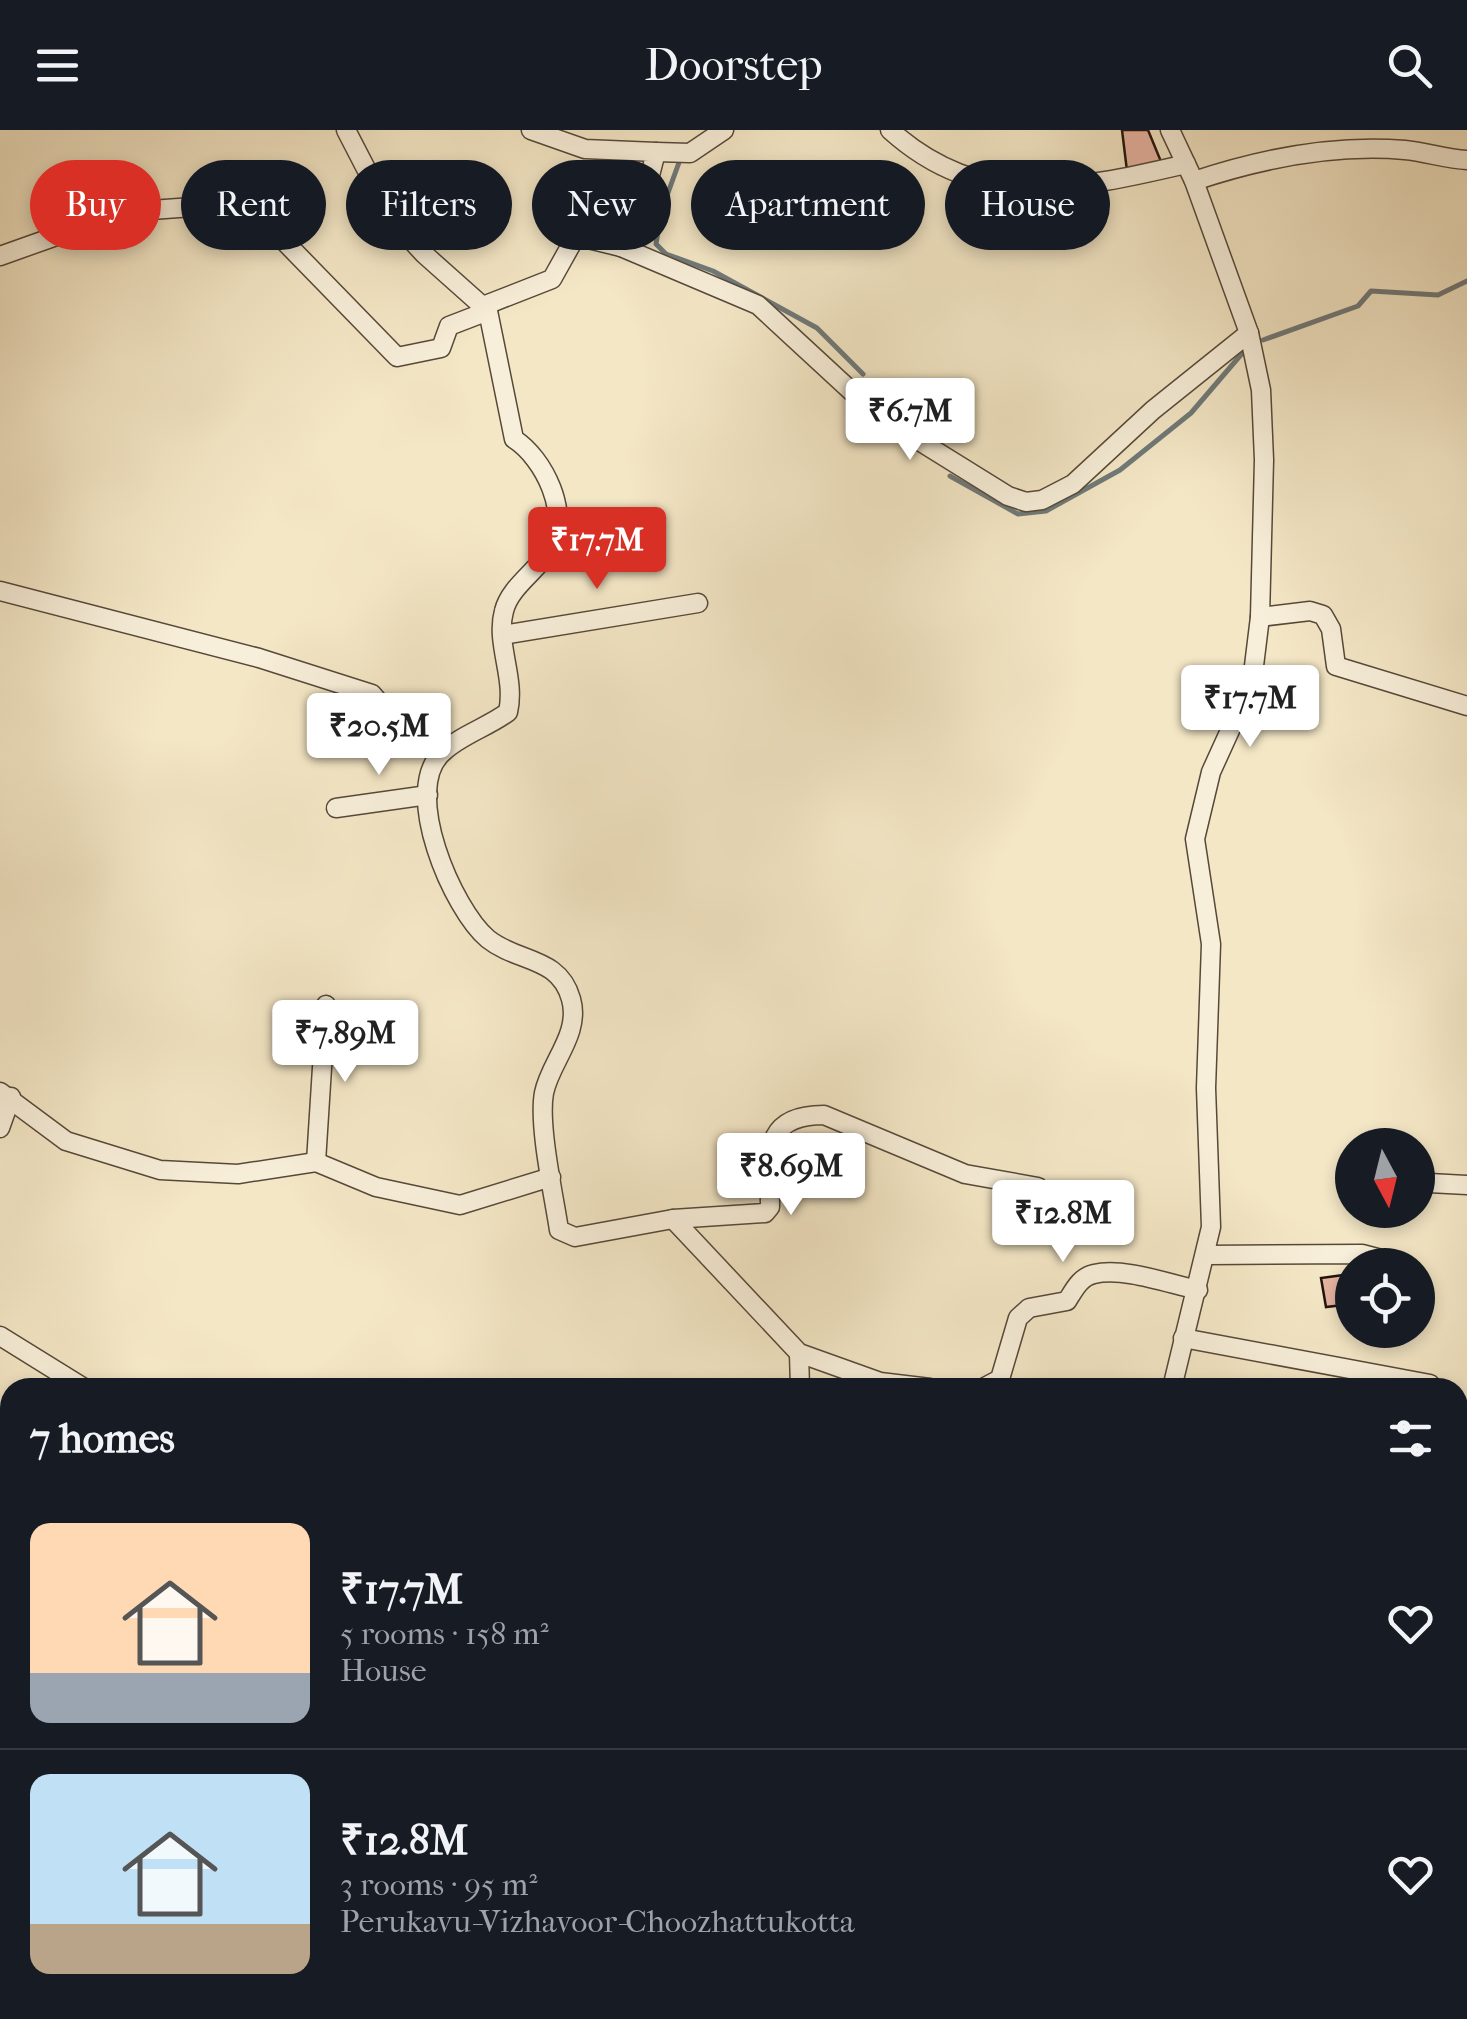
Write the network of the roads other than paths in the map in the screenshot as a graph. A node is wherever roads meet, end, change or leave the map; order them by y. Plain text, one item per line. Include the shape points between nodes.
1 (346, 130) edge
2 (532, 130) edge
3 (724, 130) edge
4 (890, 130) edge
5 (1170, 130) edge
6 (587, 139) edge
7 (656, 152) junction
8 (654, 160) edge
9 (1467, 160) edge
10 (1190, 172) junction
11 (568, 250) edge
12 (628, 250) edge
13 (0, 256) edge
14 (485, 308) junction
15 (1249, 332) junction
16 (0, 591) edge
17 (698, 602) dead end
18 (1260, 617) junction
19 (504, 635) junction
20 (1467, 706) edge
21 (440, 753) junction
22 (428, 795) junction
23 (336, 808) dead end
24 (326, 1006) dead end
25 (6, 1094) edge
26 (0, 1128) edge
27 (316, 1162) junction
28 (552, 1177) junction
29 (1435, 1183) edge
30 (1467, 1185) edge
31 (1038, 1187) dead end
32 (672, 1220) junction
33 (1335, 1254) edge
34 (1208, 1255) junction
35 (1198, 1290) junction
36 (0, 1336) edge
37 (1182, 1338) junction
38 (799, 1353) junction
39 (68, 1378) edge
40 (800, 1378) edge
41 (869, 1378) edge
42 (1000, 1378) edge
43 (1174, 1378) edge
44 (1398, 1378) edge

1 - 14 street via 392,218
2 - 6 street
3 - 7 street via 690,153
4 - 10 street via 922,158 1002,188
5 - 10 street
6 - 7 street
7 - 8 street
9 - 10 street via 1407,150 1325,152
10 - 15 street
11 - 14 street via 552,279
12 - 15 street via 758,305 876,414 1026,502 1073,484
13 - 14 street via 124,212 247,202 397,357 441,348 449,326
14 - 19 street via 514,438 549,475 555,507 554,544 508,601
15 - 18 street via 1263,425
16 - 21 street via 372,694 406,734
17 - 19 street
18 - 20 street via 1310,611 1324,616 1336,666
18 - 34 street via 1246,703 1212,772 1195,839 1211,944
19 - 21 street via 508,712
21 - 22 street
22 - 23 street
22 - 28 street via 434,847 466,912 489,940 549,966 572,1002 571,1030 544,1094
24 - 27 street
25 - 26 street
25 - 27 street via 66,1141 160,1170 238,1174
27 - 28 street via 376,1187 460,1205
28 - 32 street via 559,1230 566,1236
29 - 30 street
31 - 32 street via 964,1174 812,1115 777,1129 770,1139 765,1213
32 - 38 street
33 - 34 street
34 - 35 street
35 - 37 street
35 - 42 street via 1092,1274 1067,1301 1029,1308 1018,1318
36 - 39 street
37 - 43 street
37 - 44 street
38 - 40 street
38 - 41 street

